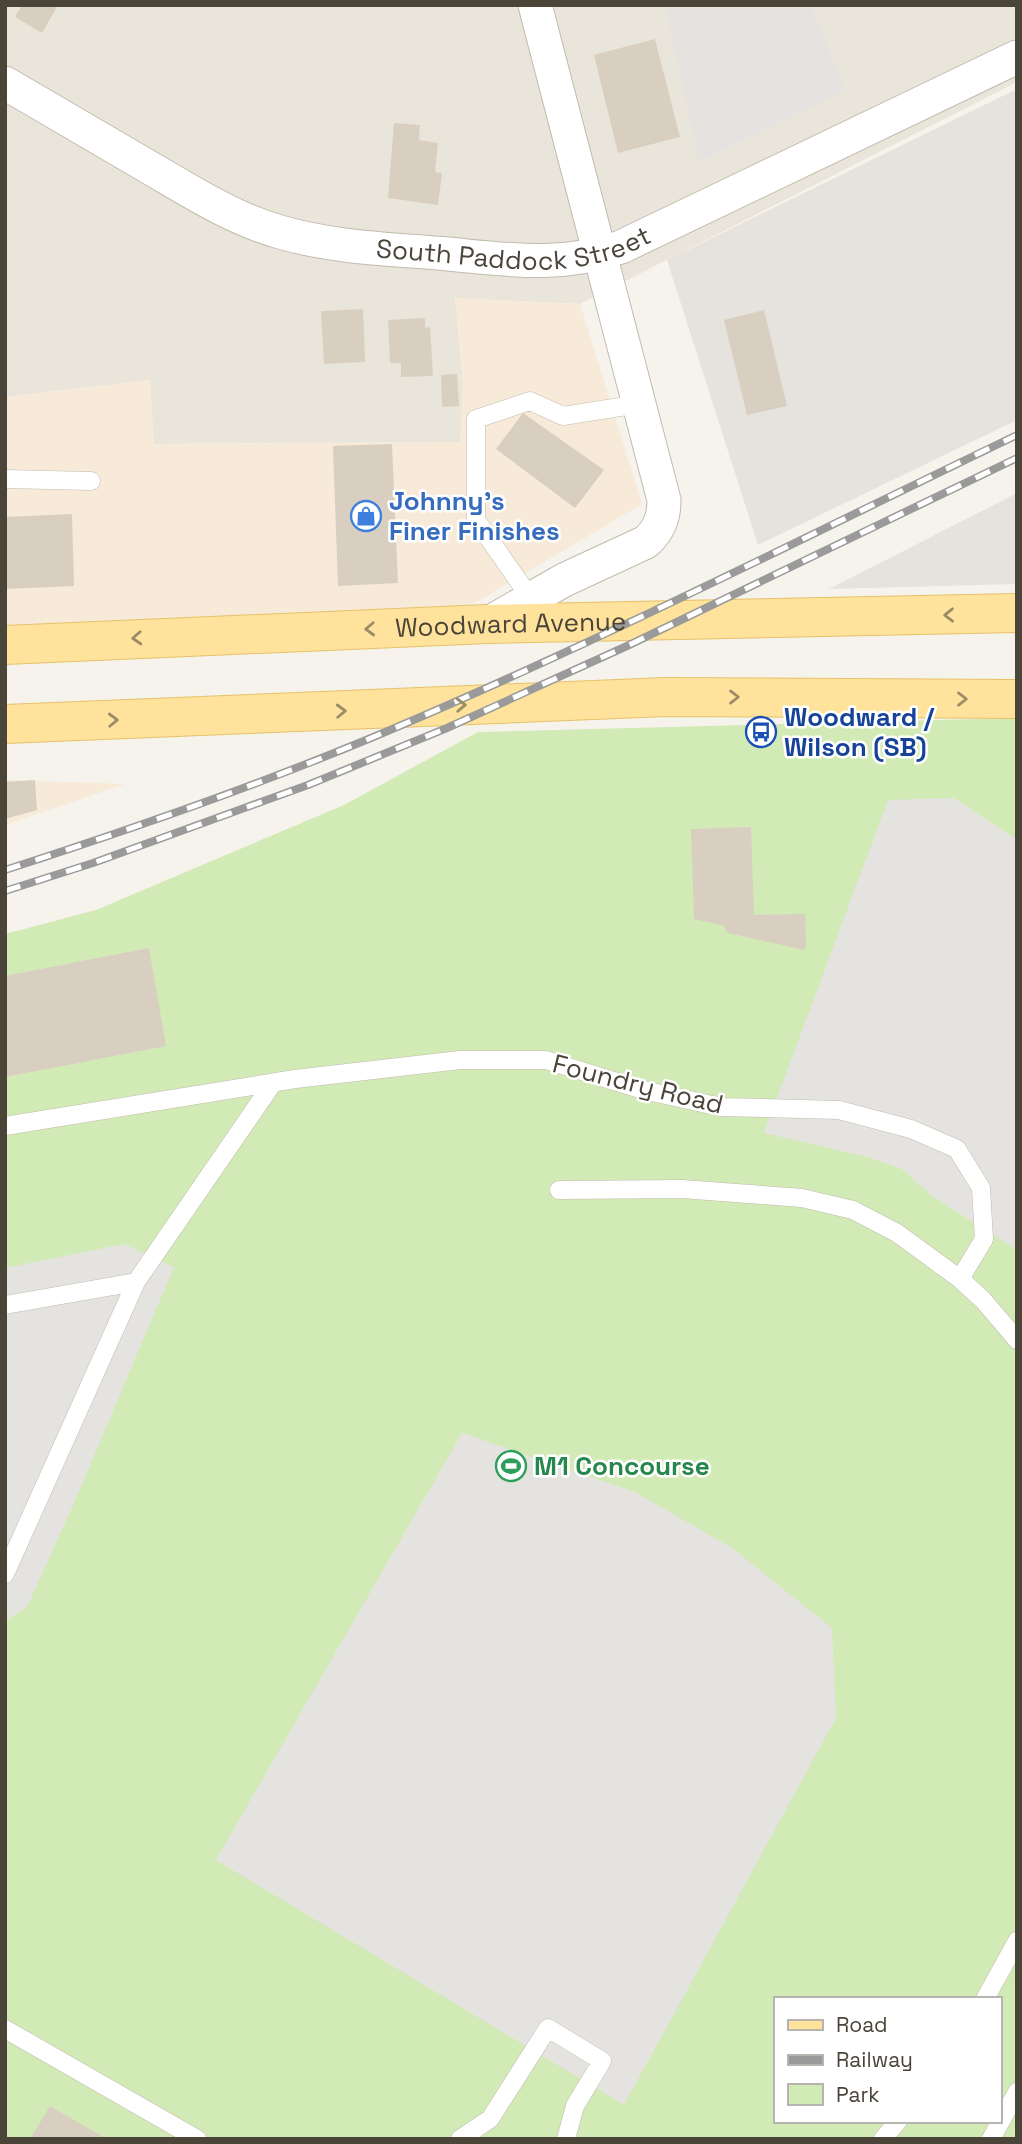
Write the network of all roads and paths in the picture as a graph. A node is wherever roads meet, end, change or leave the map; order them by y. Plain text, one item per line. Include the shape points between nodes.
1 (535, 5) edge
2 (1017, 57) edge
3 (5, 83) edge
4 (599, 255) junction
5 (639, 404) junction
6 (5, 479) edge
7 (91, 481) dead end
8 (531, 599) junction
9 (1017, 613) edge
10 (487, 624) junction
11 (5, 645) edge
12 (1017, 699) edge
13 (5, 724) edge
14 (273, 1083) junction
15 (5, 1126) edge
16 (559, 1190) dead end
17 (960, 1279) junction
18 (136, 1282) junction
19 (5, 1305) edge
20 (1017, 1340) edge
21 (5, 1574) edge
22 (1017, 1941) edge
23 (986, 1997) edge
24 (5, 2029) edge
25 (1017, 2092) edge
26 (1001, 2121) edge
27 (896, 2123) edge
28 (1000, 2123) edge
29 (197, 2139) edge
30 (460, 2139) edge
31 (566, 2139) edge
32 (883, 2139) edge
33 (991, 2139) edge

1 - 4 street
2 - 4 street, South Paddock Street
3 - 4 street, South Paddock Street via 217,206 279,232 334,243 497,259 553,262
4 - 5 street
5 - 8 street via 664,500 656,533
5 - 8 lane via 563,416 530,401 477,419 476,520
6 - 7 lane
8 - 10 street
9 -> 10 main road, Woodward Avenue
10 -> 11 main road, Woodward Avenue
13 -> 12 main road via 666,697
14 - 15 lane, Foundry Road
14 - 17 lane, Foundry Road via 460,1060 546,1060 643,1090 721,1107 839,1110 911,1129 957,1149 981,1188 984,1239
14 - 18 lane
16 - 17 lane via 682,1189 831,1203 897,1233
17 - 20 lane
18 - 19 lane
18 - 21 lane
22 - 23 lane
24 - 29 lane
25 - 26 lane
27 - 32 lane
28 - 33 lane
30 - 31 lane via 490,2119 548,2028 602,2061 575,2106

